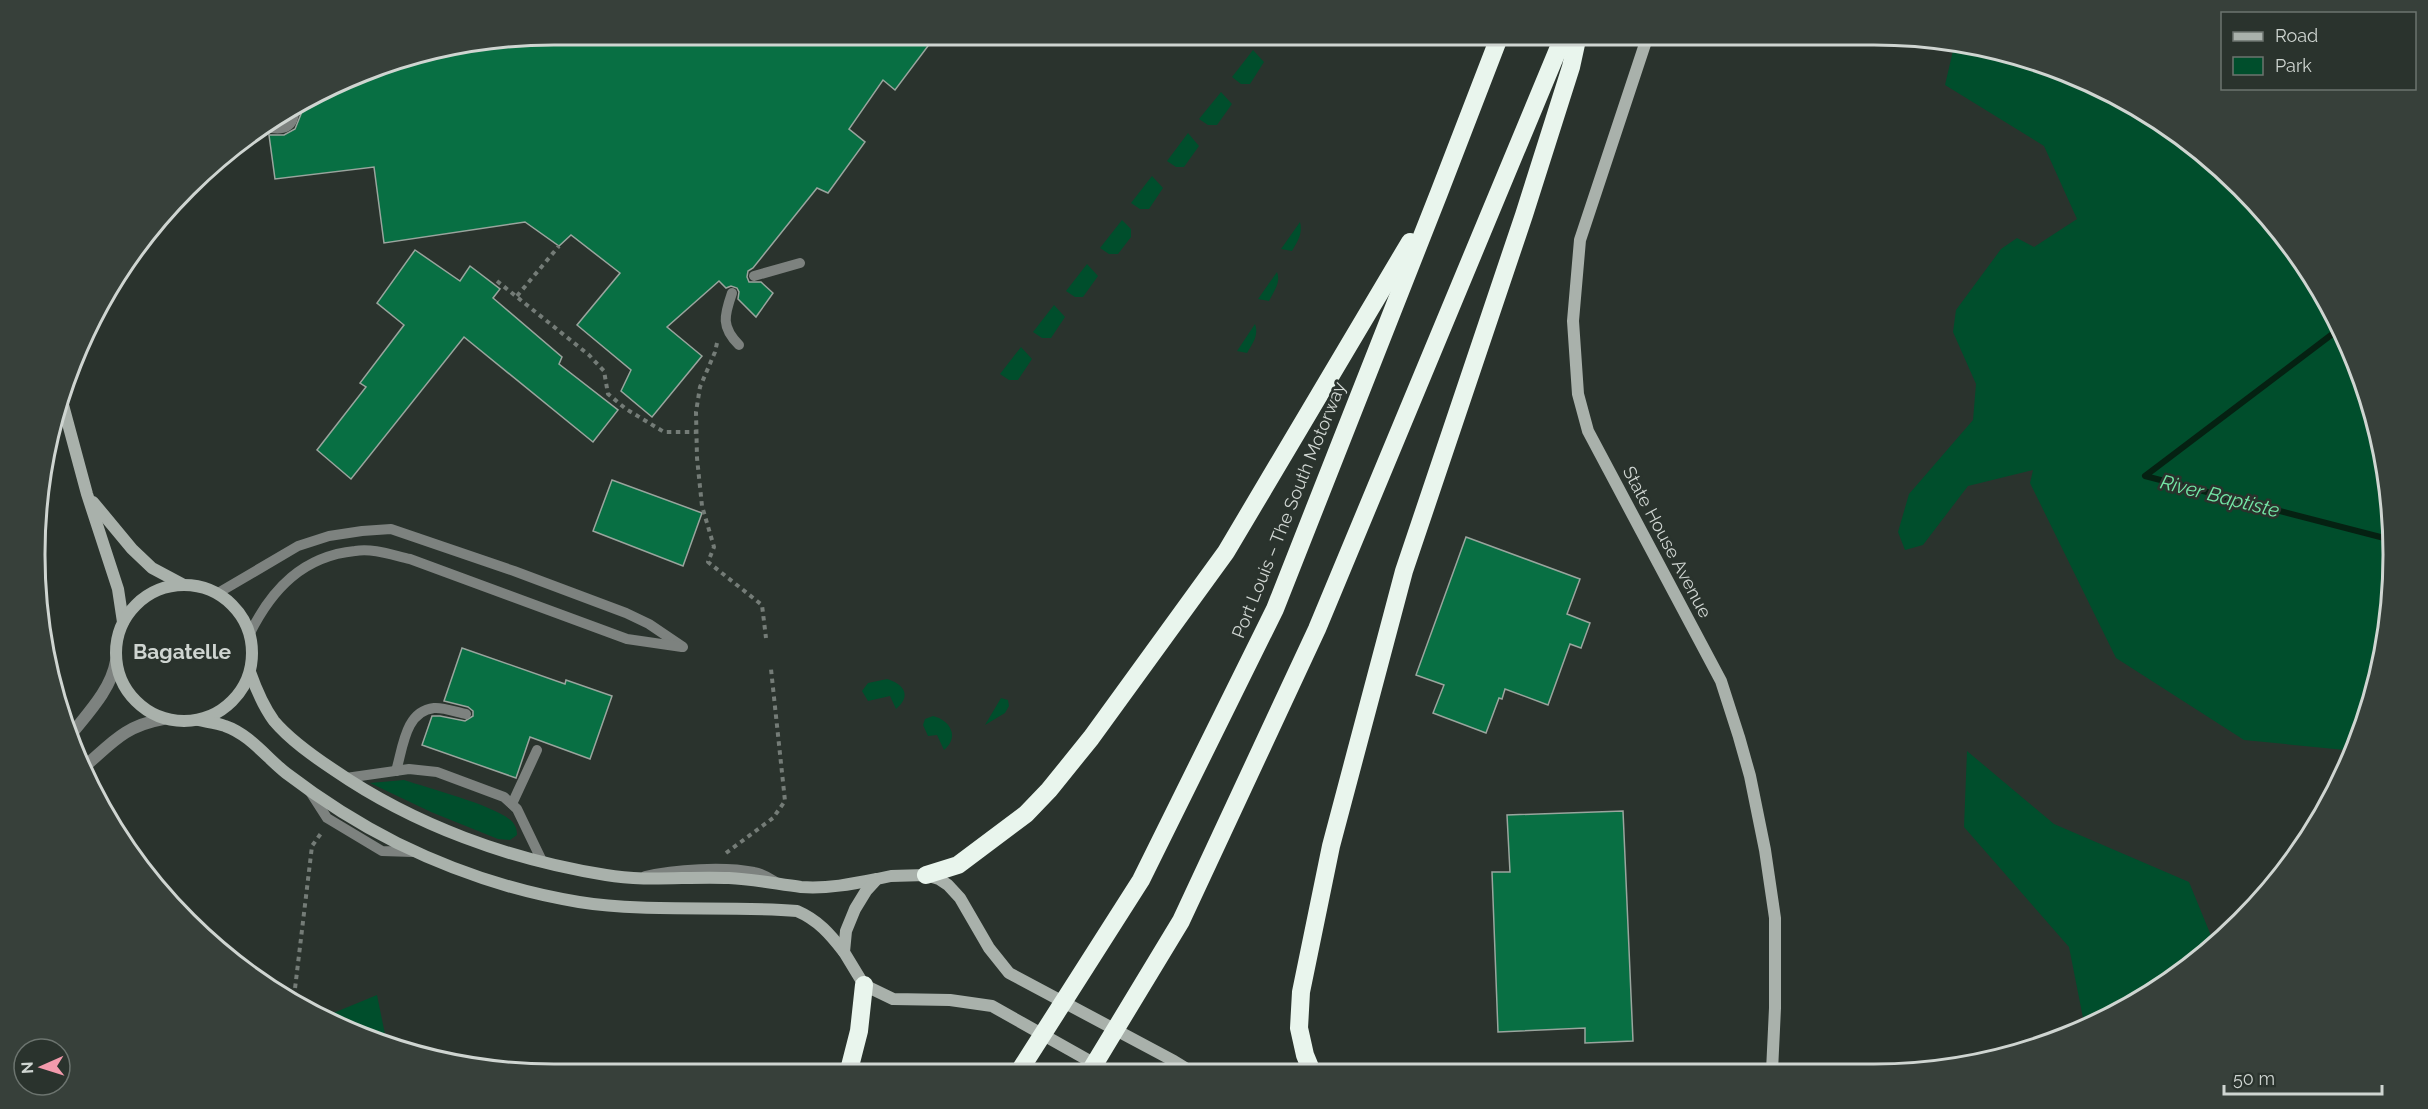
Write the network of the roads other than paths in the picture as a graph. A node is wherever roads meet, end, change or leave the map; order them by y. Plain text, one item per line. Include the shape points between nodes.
1 (1496, 45) edge
2 (1559, 45) edge
3 (1576, 45) edge
4 (1644, 45) edge
5 (293, 117) edge
6 (273, 129) edge
7 (1439, 193) junction
8 (800, 263) dead end
9 (754, 276) dead end
10 (732, 293) dead end
11 (739, 345) dead end
12 (65, 413) edge
13 (87, 494) junction
14 (182, 584) junction
15 (218, 592) junction
16 (123, 622) junction
17 (250, 633) junction
18 (116, 661) junction
19 (250, 672) junction
20 (466, 714) dead end
21 (163, 719) junction
22 (198, 720) junction
23 (76, 728) edge
24 (537, 750) dead end
25 (90, 762) edge
26 (396, 771) junction
27 (346, 778) junction
28 (512, 804) junction
29 (542, 861) junction
30 (926, 875) junction
31 (877, 879) junction
32 (844, 952) junction
33 (864, 985) junction
34 (851, 1064) edge
35 (1024, 1064) edge
36 (1094, 1064) edge
37 (1095, 1064) edge
38 (1179, 1064) edge
39 (1309, 1064) edge
40 (1772, 1064) edge

1 - 7 highway, Port Louis – The South Motorway
2 - 36 highway via 1317,628 1181,921
3 - 39 highway via 1524,215 1404,571 1331,846 1301,992 1299,1028
4 - 40 main road, State House Avenue via 1580,240 1573,321 1578,394 1588,431 1721,681 1739,737 1765,850 1775,918
5 - 6 lane via 286,127
7 - 30 highway via 1226,552 1091,738 1026,813 958,864
7 - 35 highway, Port Louis – The South Motorway via 1275,609 1141,880
8 - 9 lane
10 - 11 lane via 724,316 730,336
12 - 13 main road
13 - 14 main road via 152,568
13 - 16 main road via 118,589
14 - 15 main road
14 - 16 main road via 148,594
15 - 17 main road via 243,617
15 - 17 lane via 298,546 329,536 391,529 626,613 683,647 627,639 410,559 355,550 304,566 272,597
16 - 18 main road via 116,641
17 - 19 main road
18 - 21 main road via 131,697
18 - 23 street via 100,697
19 - 22 main road via 230,704
19 - 27 main road via 259,698 275,722
20 - 26 lane via 435,707 418,712 410,723
21 - 22 main road
21 - 25 street via 142,723 122,733
22 - 32 main road via 226,726 343,812 417,852 488,879 579,902 797,911 827,930
24 - 28 lane
26 - 27 lane
26 - 28 lane via 437,772 462,779
27 - 29 main road via 418,820
28 - 29 lane
29 - 31 main road via 608,876 729,878 801,887 836,887
30 - 31 main road
30 - 38 main road via 948,885 960,898 989,948 1010,973
31 - 32 main road via 855,909 846,931
32 - 33 main road
33 - 34 highway
33 - 37 main road via 892,999 950,1000 992,1006

